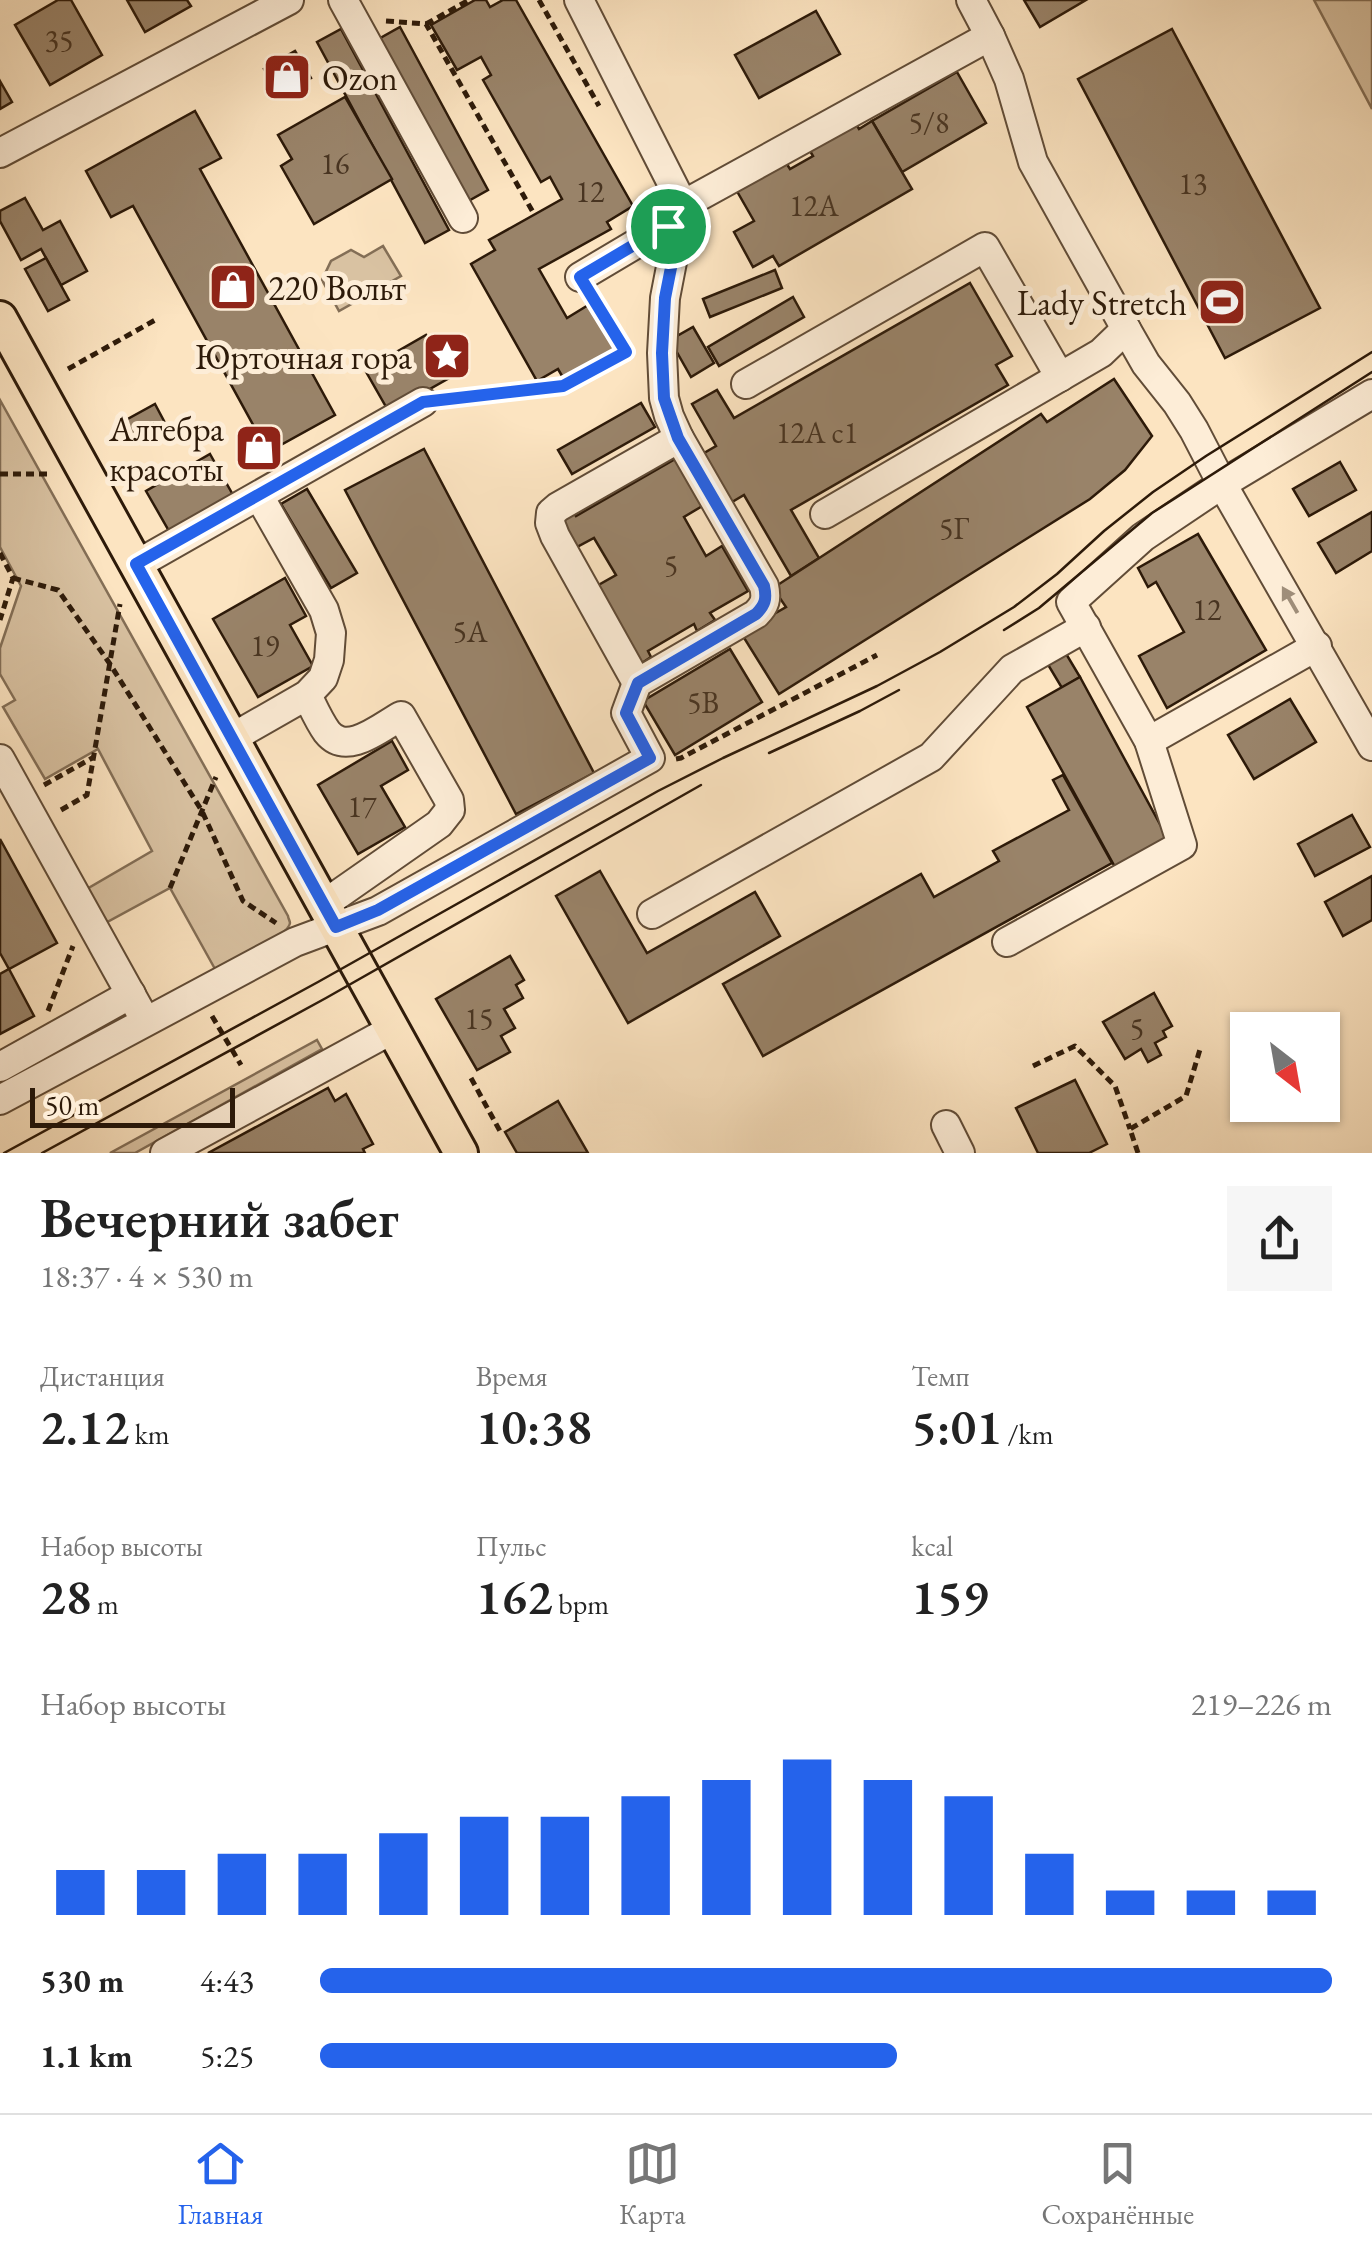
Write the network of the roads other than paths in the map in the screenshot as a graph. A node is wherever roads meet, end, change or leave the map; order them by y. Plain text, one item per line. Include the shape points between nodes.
1 (289, 0) edge
2 (579, 0) edge
3 (971, 0) edge
4 (348, 9) edge
5 (990, 36) junction
6 (0, 153) edge
7 (682, 211) junction
8 (462, 218) dead end
9 (580, 277) road end
10 (0, 318) edge
11 (1126, 329) junction
12 (1060, 377) junction
13 (746, 384) dead end
14 (1372, 394) edge
15 (423, 402) road end
16 (678, 438) junction
17 (1222, 484) junction
18 (259, 496) junction
19 (825, 514) dead end
20 (136, 564) junction
21 (1086, 627) junction
22 (1317, 646) junction
23 (638, 683) junction
24 (307, 695) junction
25 (232, 738) junction
26 (1149, 741) junction
27 (1372, 746) edge
28 (0, 759) edge
29 (652, 914) dead end
30 (329, 916) junction
31 (1007, 942) dead end
32 (130, 994) junction
33 (145, 1020) junction
34 (394, 1029) junction
35 (0, 1067) edge
36 (0, 1100) edge
37 (946, 1125) dead end
38 (165, 1153) edge
39 (461, 1153) edge
40 (960, 1153) edge

1 - 6 street
2 - 7 street
3 - 5 street
4 - 8 street
5 - 7 street
5 - 11 street via 1033,162
7 - 9 street
7 - 16 street via 662,353 664,398
10 - 20 main road
11 - 12 street
11 - 17 street
12 - 13 street via 985,248
12 - 19 street
14 - 17 street
15 - 18 street
16 - 23 street via 764,586 765,605
16 - 23 street via 551,513 555,536
17 - 21 street via 1143,537 1071,602
22 -> 17 street
18 - 20 street
18 - 24 street via 331,633 330,660
20 - 25 main road
21 - 26 street
21 - 29 street via 1012,669 931,757
22 - 26 street
22 - 27 street
23 - 30 street via 626,713 650,758 378,910
24 - 25 street
24 - 30 street via 326,731 346,743 402,716 450,800 439,824
25 - 30 main road
26 - 31 street via 1182,845
28 - 32 street
30 - 33 street via 295,942
30 - 34 main road
32 - 33 street
32 - 35 street
33 - 36 street
34 - 38 street
34 - 39 main road
37 - 40 street

